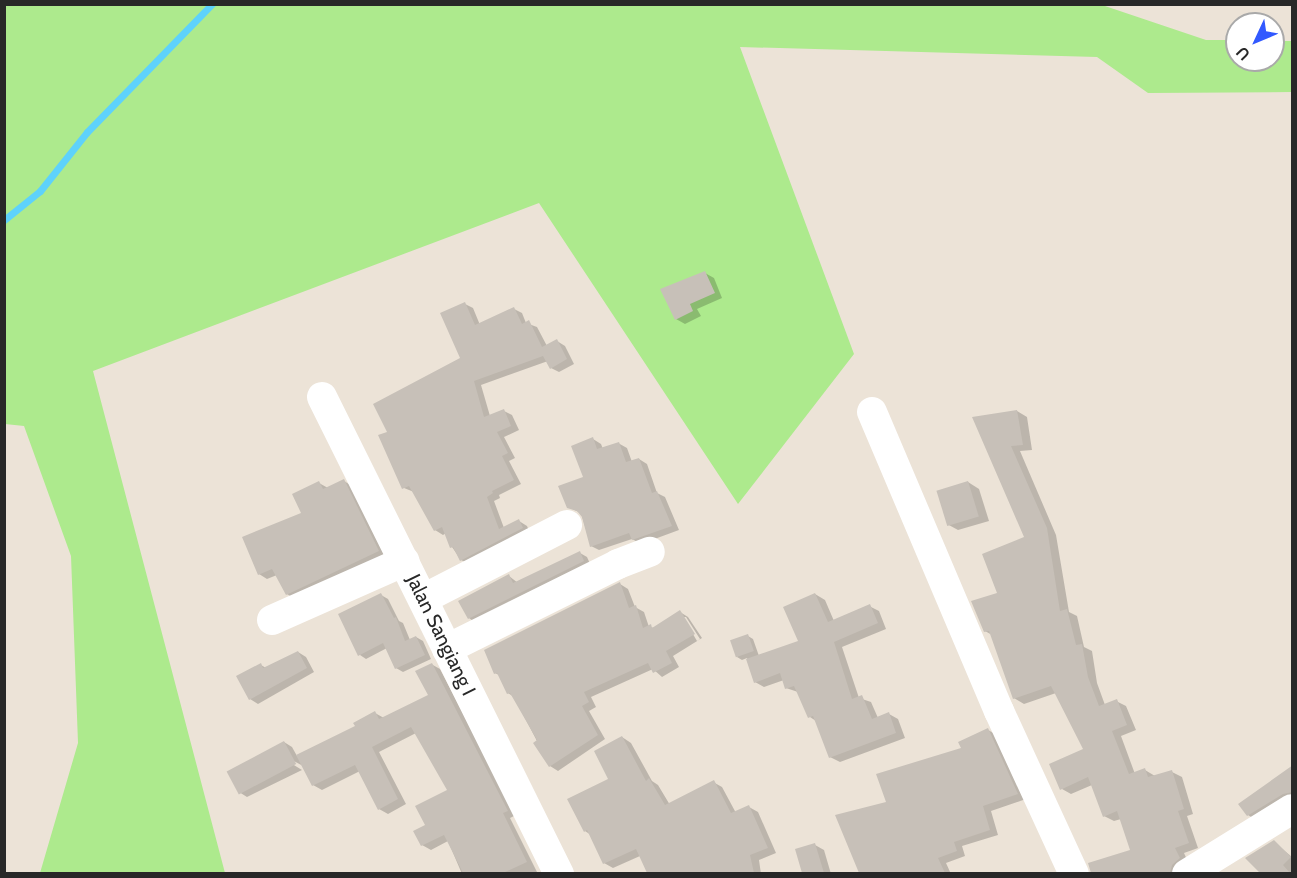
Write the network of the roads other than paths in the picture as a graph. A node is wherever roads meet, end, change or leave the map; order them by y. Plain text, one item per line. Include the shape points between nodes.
1 (322, 397) dead end
2 (872, 412) dead end
3 (567, 525) dead end
4 (650, 552) dead end
5 (405, 561) junction
6 (423, 598) junction
7 (272, 620) dead end
8 (447, 649) junction
9 (1293, 809) edge
10 (559, 873) edge
11 (1074, 873) edge
12 (1186, 873) edge

1 - 5 street, Jalan Sangiang I
2 - 11 street via 999,711
3 - 6 street
4 - 8 street
5 - 6 street, Jalan Sangiang I
5 - 7 street
6 - 8 street, Jalan Sangiang I
8 - 10 street, Jalan Sangiang I
9 - 12 street

